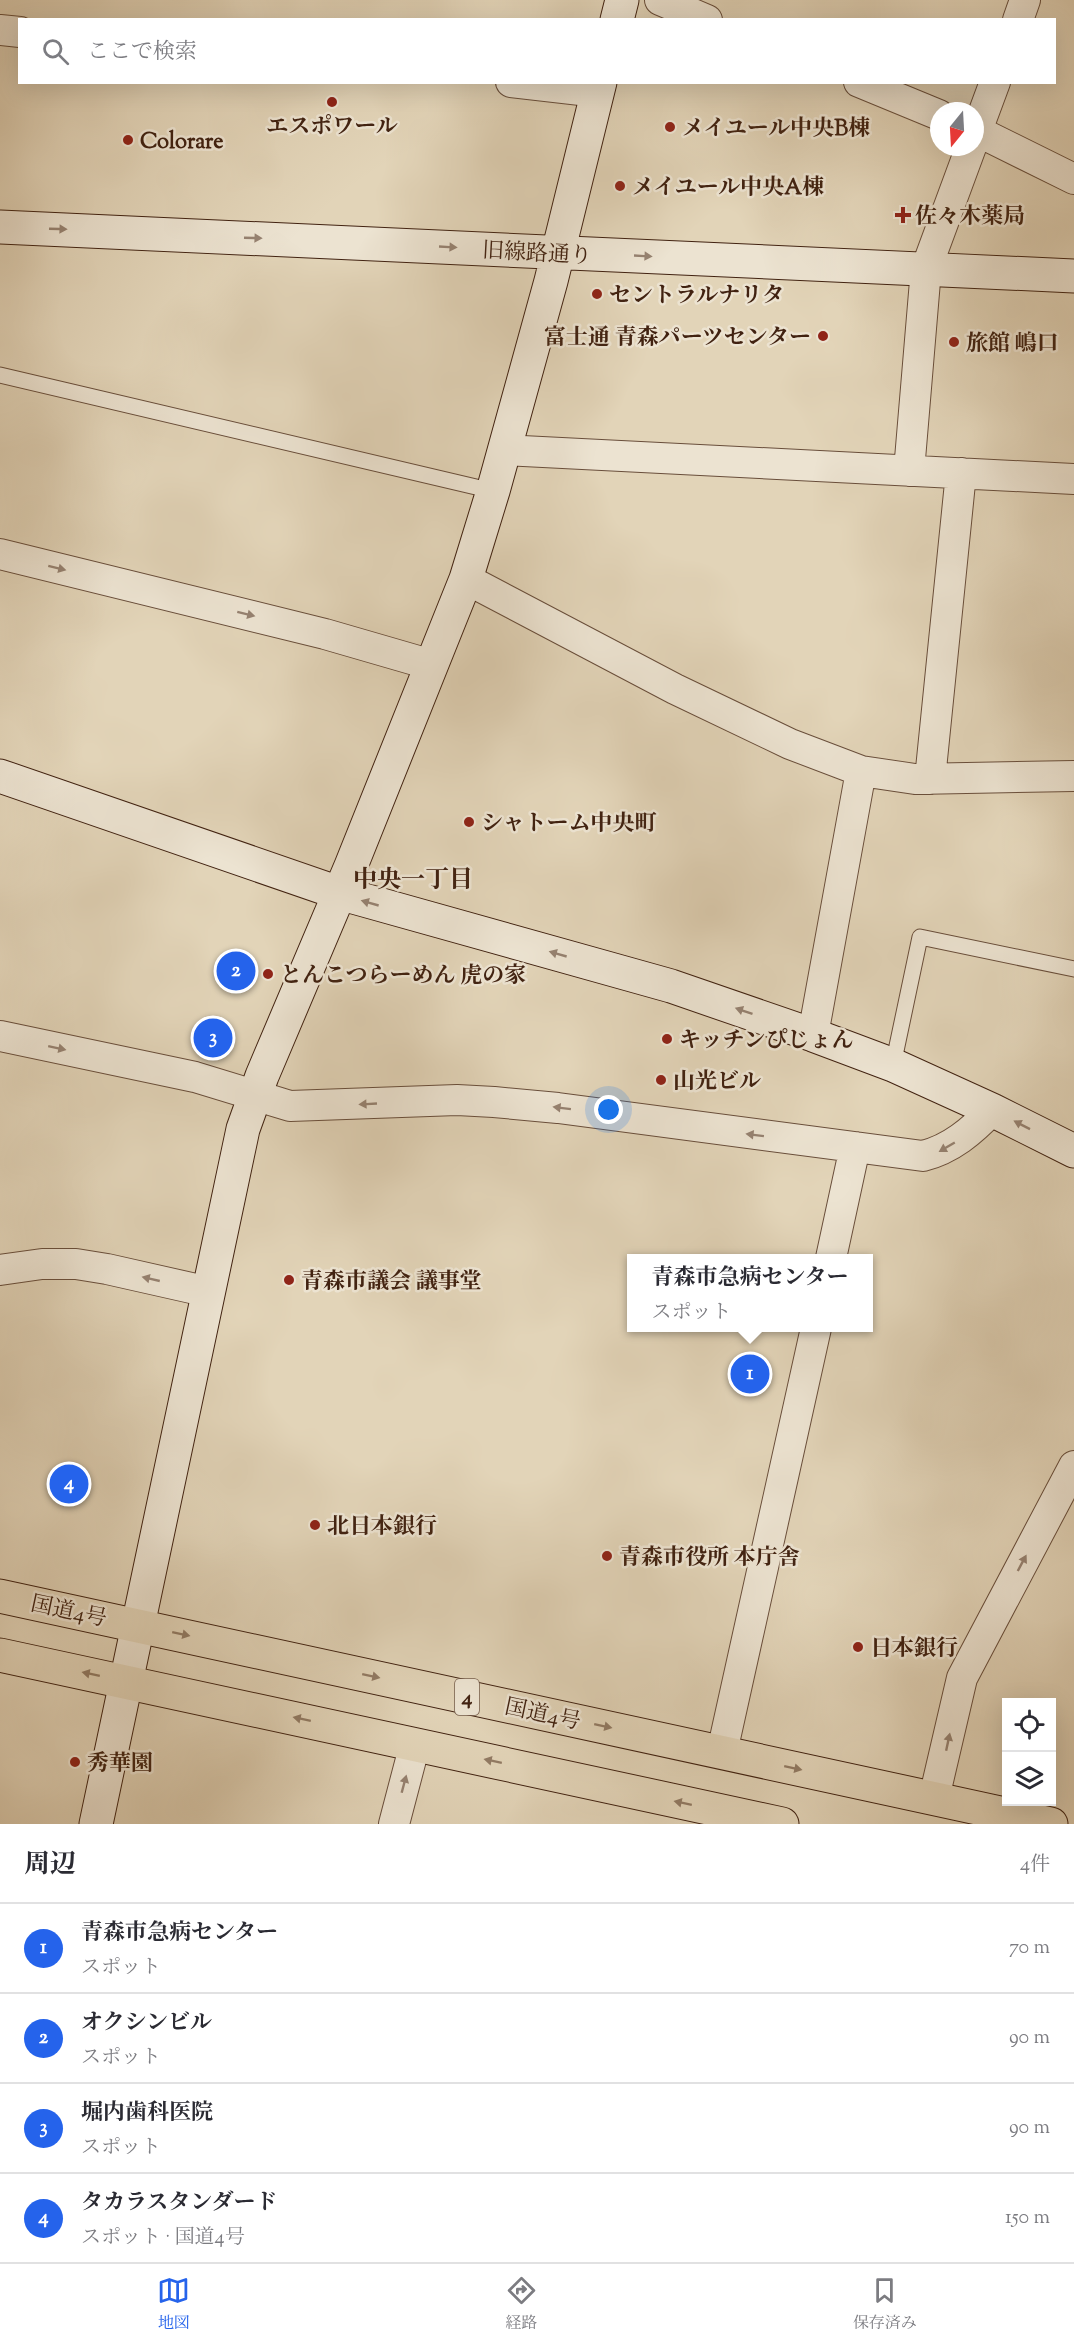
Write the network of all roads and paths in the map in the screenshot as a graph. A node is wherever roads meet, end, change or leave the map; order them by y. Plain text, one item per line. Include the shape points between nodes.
1 (622, 0) edge
2 (660, 0) edge
3 (1025, 0) edge
4 (618, 18) edge
5 (702, 18) edge
6 (1019, 18) edge
7 (0, 30) edge
8 (18, 32) edge
9 (547, 84) edge
10 (865, 84) edge
11 (994, 84) edge
12 (599, 87) edge
13 (984, 110) edge
14 (930, 112) edge
15 (984, 140) edge
16 (967, 156) edge
17 (1074, 179) edge
18 (0, 227) edge
19 (558, 253) junction
20 (926, 269) junction
21 (1074, 276) edge
22 (0, 375) edge
23 (504, 450) junction
24 (909, 471) junction
25 (961, 473) junction
26 (1074, 479) edge
27 (493, 491) junction
28 (0, 554) edge
29 (466, 579) junction
30 (432, 665) junction
31 (861, 771) junction
32 (0, 776) edge
33 (1074, 776) edge
34 (930, 779) junction
35 (339, 893) junction
36 (1074, 969) edge
37 (813, 1035) junction
38 (0, 1036) edge
39 (893, 1065) junction
40 (254, 1096) junction
41 (992, 1110) junction
42 (855, 1147) junction
43 (1074, 1151) edge
44 (832, 1254) edge
45 (0, 1270) edge
46 (209, 1292) junction
47 (815, 1332) edge
48 (1074, 1466) edge
49 (0, 1596) edge
50 (140, 1625) junction
51 (0, 1655) edge
52 (127, 1681) junction
53 (415, 1744) junction
54 (722, 1752) junction
55 (934, 1798) junction
56 (96, 1824) edge
57 (394, 1824) edge
58 (782, 1824) edge
59 (1052, 1824) edge

1 - 4 street
2 - 5 street
3 - 6 street
7 - 8 street
9 - 12 street
10 - 14 street
11 - 13 street
12 - 19 street
15 - 17 street
16 - 20 street
18 -> 19 street, 旧線路通り
19 -> 20 street, 旧線路通り
19 - 23 street
20 - 21 street, 旧線路通り
20 - 24 street
22 - 27 lane
23 - 24 street
23 - 27 street
24 - 25 street
25 - 26 street
25 - 34 street
27 - 29 street
28 -> 30 street via 325,634
29 - 30 street
29 - 31 street via 675,689 790,744
30 - 35 street
31 - 34 street
31 - 37 street
32 - 35 street
33 - 34 street
37 -> 35 street via 671,986
35 - 40 street
36 - 39 lane via 920,937
37 - 39 street
38 -> 40 street via 195,1077
39 - 41 street
42 -> 40 street via 494,1102 296,1106
40 - 46 street via 237,1150
41 -> 42 street via 970,1132 940,1152 923,1156
43 -> 41 street
42 - 44 street
46 -> 45 street via 76,1264
46 - 50 street
47 - 54 street
55 -> 48 street via 962,1678
49 - 50 highway, 国道4号 / 4
50 - 52 street
50 -> 54 highway, 国道4号 / 4
52 -> 51 highway
53 -> 52 highway
52 - 56 street
57 -> 53 street
58 -> 53 highway
54 -> 55 highway, 国道4号 / 4
55 - 59 highway, 国道4号 / 4

